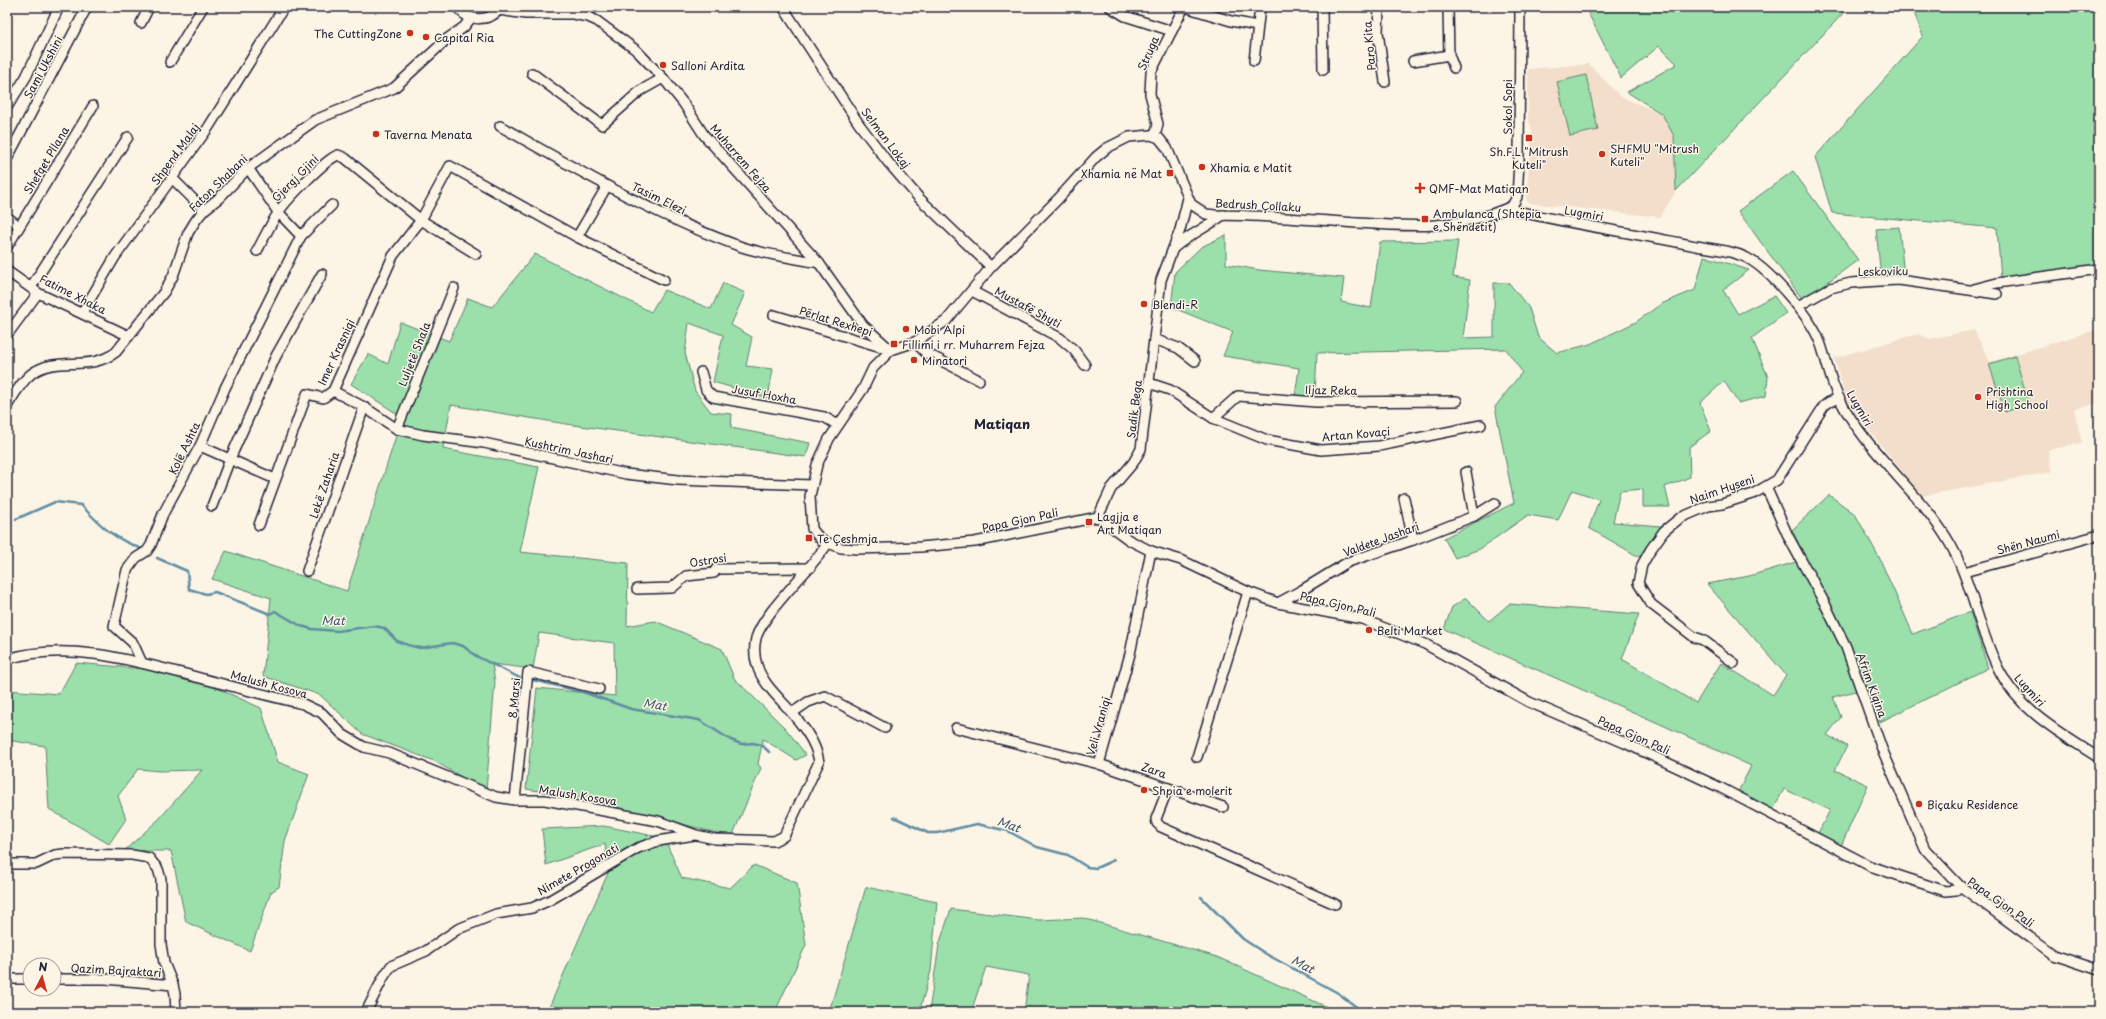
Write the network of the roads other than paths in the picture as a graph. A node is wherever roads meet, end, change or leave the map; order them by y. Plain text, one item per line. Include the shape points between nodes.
1 (59, 7) edge
2 (88, 7) edge
3 (150, 7) edge
4 (203, 7) edge
5 (284, 7) edge
6 (457, 7) edge
7 (536, 7) edge
8 (596, 7) edge
9 (783, 7) edge
10 (1110, 7) edge
11 (1129, 7) edge
12 (1185, 7) edge
13 (1260, 7) edge
14 (1322, 7) edge
15 (1379, 7) edge
16 (1448, 7) edge
17 (1520, 7) edge
18 (501, 9) edge
19 (554, 13) junction
20 (573, 14) junction
21 (1125, 16) junction
22 (471, 18) junction
23 (141, 23) dead end
24 (1257, 26) junction
25 (1172, 31) junction
26 (1450, 55) junction
27 (1254, 61) dead end
28 (1413, 61) dead end
29 (170, 62) dead end
30 (1454, 68) dead end
31 (1323, 70) dead end
32 (532, 73) dead end
33 (663, 78) junction
34 (1385, 82) dead end
35 (93, 106) dead end
36 (7, 107) edge
37 (500, 126) dead end
38 (1155, 136) junction
39 (128, 137) dead end
40 (7, 159) edge
41 (248, 168) junction
42 (172, 178) junction
43 (607, 186) junction
44 (1188, 198) junction
45 (332, 205) dead end
46 (1512, 206) junction
47 (204, 210) junction
48 (278, 212) junction
49 (1223, 216) junction
50 (7, 217) edge
51 (421, 220) junction
52 (19, 226) junction
53 (301, 236) junction
54 (577, 237) junction
55 (7, 247) edge
56 (1174, 248) junction
57 (257, 251) dead end
58 (476, 254) dead end
59 (820, 264) junction
60 (991, 267) junction
61 (2099, 269) edge
62 (7, 271) edge
63 (322, 274) dead end
64 (664, 280) dead end
65 (454, 288) dead end
66 (35, 290) junction
67 (1973, 290) junction
68 (972, 291) junction
69 (1997, 294) dead end
70 (1798, 306) junction
71 (82, 312) junction
72 (774, 315) dead end
73 (7, 335) edge
74 (129, 336) junction
75 (1154, 339) junction
76 (915, 342) junction
77 (891, 350) junction
78 (1195, 361) dead end
79 (1085, 365) dead end
80 (702, 372) dead end
81 (979, 380) dead end
82 (1150, 383) junction
83 (333, 391) junction
84 (1839, 398) junction
85 (1457, 401) dead end
86 (7, 406) edge
87 (364, 407) junction
88 (1213, 418) junction
89 (1481, 425) dead end
90 (838, 426) junction
91 (397, 429) junction
92 (200, 446) junction
93 (230, 459) junction
94 (1466, 472) dead end
95 (275, 479) junction
96 (812, 485) junction
97 (1766, 487) junction
98 (1404, 498) dead end
99 (1495, 503) dead end
100 (212, 506) dead end
101 (1098, 516) junction
102 (1474, 516) junction
103 (259, 525) dead end
104 (2099, 535) edge
105 (1413, 540) junction
106 (828, 544) junction
107 (1151, 551) junction
108 (810, 568) junction
109 (307, 571) dead end
110 (1964, 572) junction
111 (637, 589) dead end
112 (1248, 592) junction
113 (1278, 603) junction
114 (7, 659) edge
115 (142, 662) junction
116 (1734, 663) dead end
117 (599, 689) dead end
118 (792, 713) junction
119 (885, 728) dead end
120 (956, 728) dead end
121 (1197, 757) dead end
122 (2099, 758) edge
123 (1099, 764) junction
124 (1168, 788) junction
125 (515, 800) junction
126 (1223, 807) dead end
127 (696, 835) junction
128 (7, 864) edge
129 (1960, 886) junction
130 (1335, 904) dead end
131 (2099, 970) edge
132 (7, 978) edge
133 (22, 979) edge
134 (62, 979) edge
135 (172, 985) junction
136 (176, 1012) edge
137 (366, 1012) edge

1 - 36 street via 26,77
2 - 40 street, Sami Ukshini
3 - 23 street
4 - 29 street
5 - 42 street, Shpend Malaj via 208,128
6 - 22 street
7 - 19 street, Muharrem Fejza
8 - 20 street
9 - 60 street, Selman Lokaj via 859,124 887,161 919,198
10 - 21 street
11 - 21 street
12 - 24 street
12 - 25 street, Struga
13 - 24 street
14 - 31 street
15 - 34 street, Paro Kita via 1378,32
16 - 26 street
17 - 46 street, Sokol Sopi via 1519,162 1517,197
18 - 19 street, Muharrem Fejza via 526,14
18 - 22 street via 488,18
19 - 20 street, Muharrem Fejza
20 - 33 street, Muharrem Fejza via 597,21 636,50
21 - 25 street
22 - 41 street, Faton Shabani via 394,88 315,120
24 - 27 street
25 - 38 street, Struga via 1153,66 1151,76 1150,94 1158,124
26 - 28 street
26 - 30 street
32 - 33 street via 602,125 640,91
33 - 59 street, Muharrem Fejza via 704,135
35 - 52 street, Shefqet Pllana
37 - 43 street, Tasim Elezi
38 - 44 street, Bedrush Çollaku via 1167,148
38 - 60 street via 1124,138 1101,153
39 - 66 street
41 - 47 street, Faton Shabani
41 - 48 street
42 - 47 street
42 - 71 street, Shpend Malaj via 115,257
43 - 54 street
43 - 59 street, Tasim Elezi via 683,224 744,247
44 - 49 street, Bedrush Çollaku via 1198,210 1206,214
44 - 56 street, Sadik Bega
45 - 53 street, Kolë Ashta
46 - 49 street, Bedrush Çollaku via 1471,221 1430,226
46 - 70 street, Lugmiri via 1513,210 1544,217 1677,240 1736,254 1760,267
47 - 74 street, Faton Shabani via 188,233 173,276 164,292
48 - 51 street, Gjergj Gjini via 314,174 338,155
48 - 53 street
48 - 57 street, Gjergj Gjini
49 - 56 street, Sadik Bega via 1204,229 1189,234
50 - 52 street
51 - 54 street, Imer Krasniqi via 450,166
51 - 58 street
51 - 83 street, Imer Krasniqi via 393,256
52 - 55 street, Shefqet Pllana
53 - 92 street, Kolë Ashta via 225,388
54 - 64 street
56 - 75 street, Sadik Bega via 1161,280
59 - 77 street, Muharrem Fejza via 863,325
60 - 68 street
61 - 67 street, Leskoviku via 1997,283
62 - 66 street, Fatime Xhaka
63 - 93 street via 276,356
65 - 91 street, Luljetë Shala
66 - 71 street, Fatime Xhaka
66 - 73 street
67 - 69 street, Leskoviku
67 - 70 street, Leskoviku via 1899,280 1851,283 1830,288
68 - 76 street via 946,321
68 - 79 street, Mustafë Shyti via 1060,338 1074,350
70 - 84 street, Lugmiri via 1817,334
71 - 74 street, Fatime Xhaka
72 - 77 street, Përlat Rexhepi
74 - 86 street, Faton Shabani via 116,352 100,362 52,364 37,371 24,381
75 - 78 street via 1178,348
75 - 82 street, Sadik Bega
76 - 77 street
76 - 81 street via 926,353
77 - 90 street via 873,368 863,389
80 - 90 street, Jusuf Hoxha via 706,390 713,397 824,417
82 - 88 street, Artan Kovaçi via 1170,390
82 - 101 street, Sadik Bega via 1141,449 1111,489
83 - 87 street, Kushtrim Jashari
83 - 95 street, Imer Krasniqi via 323,398 307,394
84 - 97 street, Naim Hyseni via 1824,406 1777,480
84 - 110 street, Lugmiri via 1864,439 1940,528
85 - 88 street, Iljaz Reka via 1316,402 1238,396
87 - 91 street, Kushtrim Jashari
87 - 109 street, Lekë Zaharia
88 - 89 street, Artan Kovaçi via 1267,440 1321,450 1379,446
90 - 96 street via 817,465
91 - 96 street, Kushtrim Jashari via 491,445 626,474 678,480
92 - 93 street
92 - 115 street, Kolë Ashta via 163,514 148,551 136,558 127,570 114,626 133,643
93 - 95 street
93 - 100 street
94 - 102 street
95 - 103 street, Imer Krasniqi
96 - 106 street via 812,528 821,540
97 - 116 street, Naim Hyseni via 1680,518 1664,531 1651,548 1639,574 1638,583 1652,604 1694,637 1703,640
97 - 129 street, Afrim Kiqina via 1789,538 1846,647 1882,749 1921,841 1932,858
98 - 105 street
99 - 102 street, Valdete Jashari
101 - 106 street, Papa Gjon Pali via 968,542 920,547 858,549
101 - 107 street, Papa Gjon Pali via 1130,540
102 - 105 street, Valdete Jashari
104 - 110 street, Shën Naumi
105 - 113 street, Valdete Jashari via 1348,562
106 - 108 street, Malush Kosova
107 - 112 street, Papa Gjon Pali via 1181,560
107 - 123 street, Veli Vraniqi via 1130,654
108 - 111 street, Ostrosi via 716,569 714,573 686,576 672,588
108 - 118 street, Malush Kosova via 770,615 757,636 754,648 757,666 764,680
110 - 122 street, Lugmiri via 1998,668 2008,685 2034,714
112 - 113 street, Papa Gjon Pali
112 - 121 street
113 - 129 street, Papa Gjon Pali via 1362,619 1426,644 1529,702 1626,743 1721,788 1870,866 1945,891 1956,890
114 - 115 street, Malush Kosova via 37,652 58,651 112,656
115 - 125 street, Malush Kosova via 303,704 322,714 342,734 364,747 389,753 488,794
117 - 125 street, 8 Marsi via 528,672
118 - 119 street via 808,702 825,696
118 - 127 street, Malush Kosova via 816,750 819,762 784,836 778,840 762,842
120 - 123 street, Veli Vraniqi
123 - 124 street, Zara
124 - 126 street, Zara
124 - 130 street via 1156,819 1161,827
125 - 127 street, Malush Kosova via 545,800 658,821
127 - 137 street, Nimete Progonati via 658,841 638,848 550,900 532,908 496,914 458,929 426,950 391,966
128 - 135 street via 36,864 55,855 64,854 132,855 149,858 158,868 161,879 161,944 164,963
129 - 131 street, Papa Gjon Pali via 2054,955
132 - 133 street
134 - 135 street, Qazim Bajraktari via 104,979
135 - 136 street, Qazim Bajraktari

